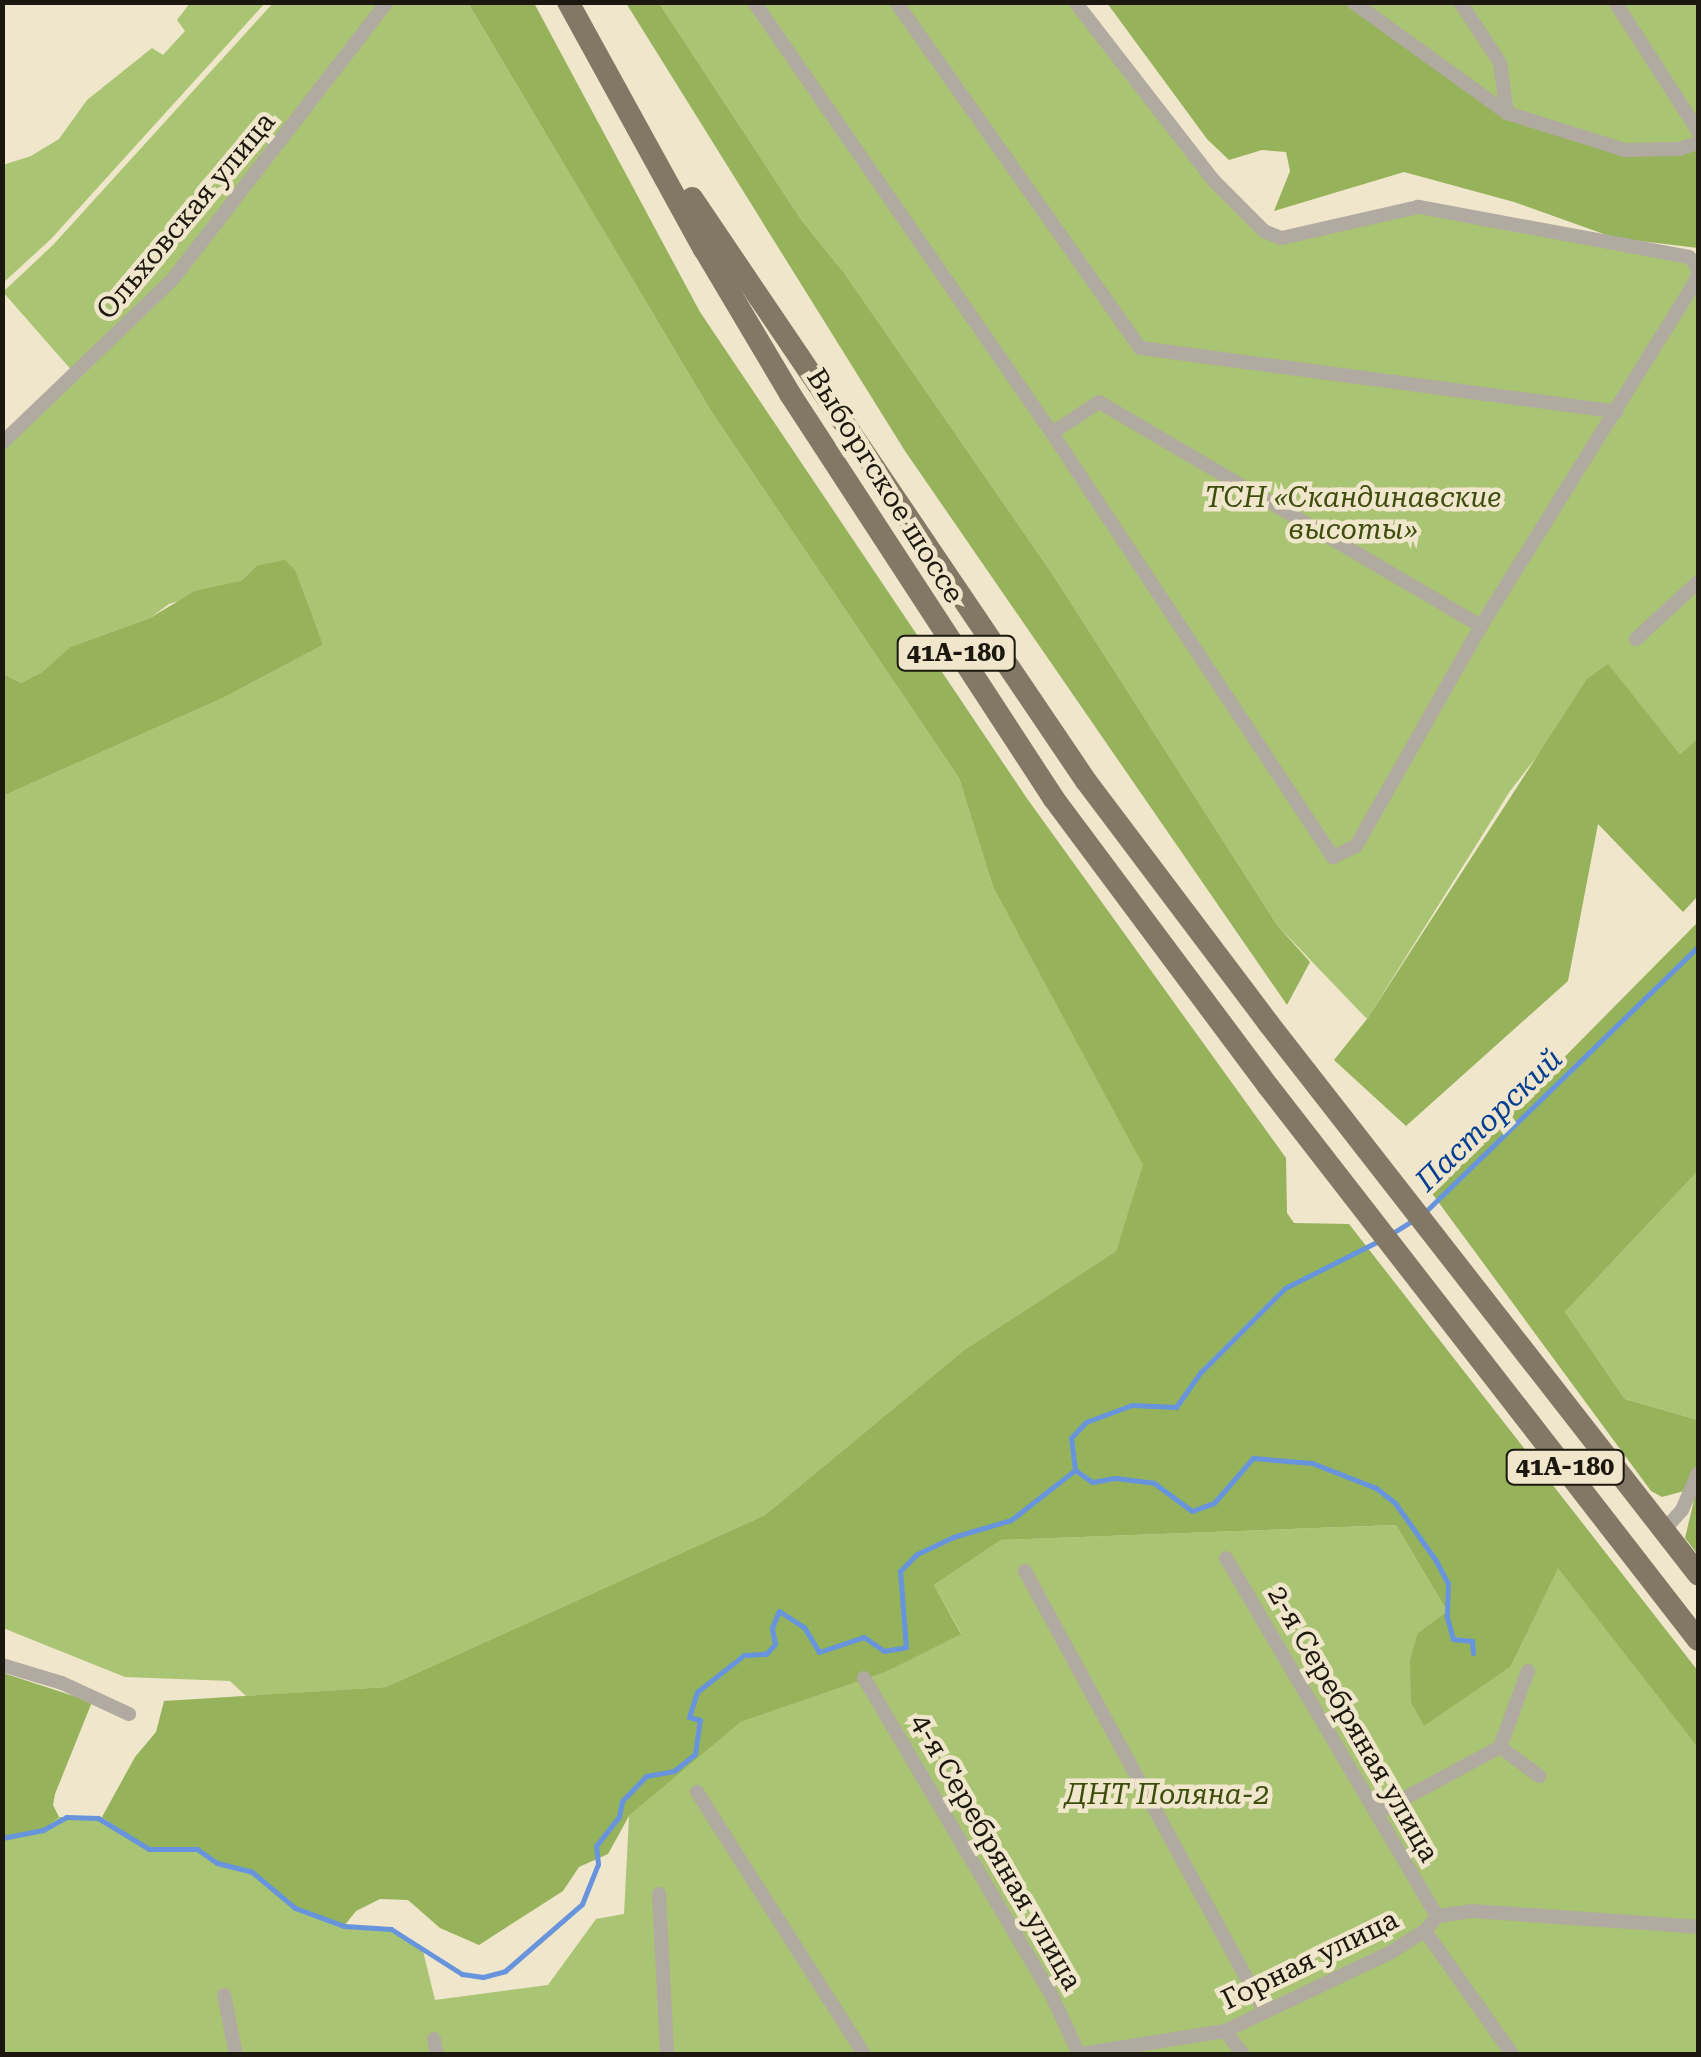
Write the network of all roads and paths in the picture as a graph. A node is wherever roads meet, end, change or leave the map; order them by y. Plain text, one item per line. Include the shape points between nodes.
1 (387, 2) edge
2 (568, 2) edge
3 (754, 2) edge
4 (896, 2) edge
5 (1074, 2) edge
6 (1353, 2) edge
7 (1460, 2) edge
8 (1614, 2) edge
9 (619, 89) junction
10 (1507, 113) junction
11 (1698, 132) edge
12 (1698, 143) edge
13 (1617, 412) junction
14 (1052, 433) junction
15 (2, 443) edge
16 (1698, 582) edge
17 (1480, 626) junction
18 (1636, 639) dead end
19 (1698, 1473) edge
20 (1664, 1530) junction
21 (1226, 1558) dead end
22 (1025, 1571) dead end
23 (1698, 1574) edge
24 (1698, 1640) edge
25 (2, 1666) edge
26 (1528, 1671) dead end
27 (864, 1678) dead end
28 (130, 1714) dead end
29 (1500, 1747) junction
30 (1539, 1776) dead end
31 (698, 1792) dead end
32 (1376, 1813) junction
33 (660, 1894) dead end
34 (1437, 1916) junction
35 (1698, 1928) edge
36 (1425, 1930) junction
37 (224, 1996) dead end
38 (1265, 2012) junction
39 (1225, 2031) junction
40 (1100, 2053) edge
41 (236, 2054) edge
42 (667, 2054) edge
43 (864, 2054) edge
44 (1080, 2054) edge
45 (1243, 2054) edge
46 (1512, 2054) edge

1 - 15 street, Ольховская улица via 173,279
2 - 9 main road, Выборгское шоссе / 41А-180
3 - 14 street
4 - 13 street via 1140,348
5 - 13 street via 1214,180 1264,231 1281,238 1418,207 1689,257 1698,275
6 - 10 street
7 - 10 street via 1500,63
8 - 11 street
9 - 20 main road, Выборгское шоссе / 41А-180 via 1086,781
9 - 24 main road, Выборгское шоссе / 41А-180 via 714,266 940,631 1054,800
10 - 12 street via 1626,150
13 - 17 street
14 - 17 street via 1099,402
14 - 17 street via 1333,856 1356,846
16 - 18 street
19 - 20 street via 1682,1510
20 - 23 main road, 41А-180
21 - 32 street, 2-я Серебряная улица
22 - 38 street
25 - 28 street via 62,1683
26 - 29 street
27 - 44 street, 4-я Серебряная улица
29 - 30 street
29 - 32 street
31 - 43 street
32 - 34 street, 2-я Серебряная улица
33 - 42 street
34 - 35 street via 1472,1911
34 - 36 street, Горная улица
36 - 38 street, Горная улица
36 - 46 street
37 - 41 street
38 - 39 street, Горная улица
39 - 40 street, Горная улица
39 - 45 street
40 - 44 street, Горная улица

